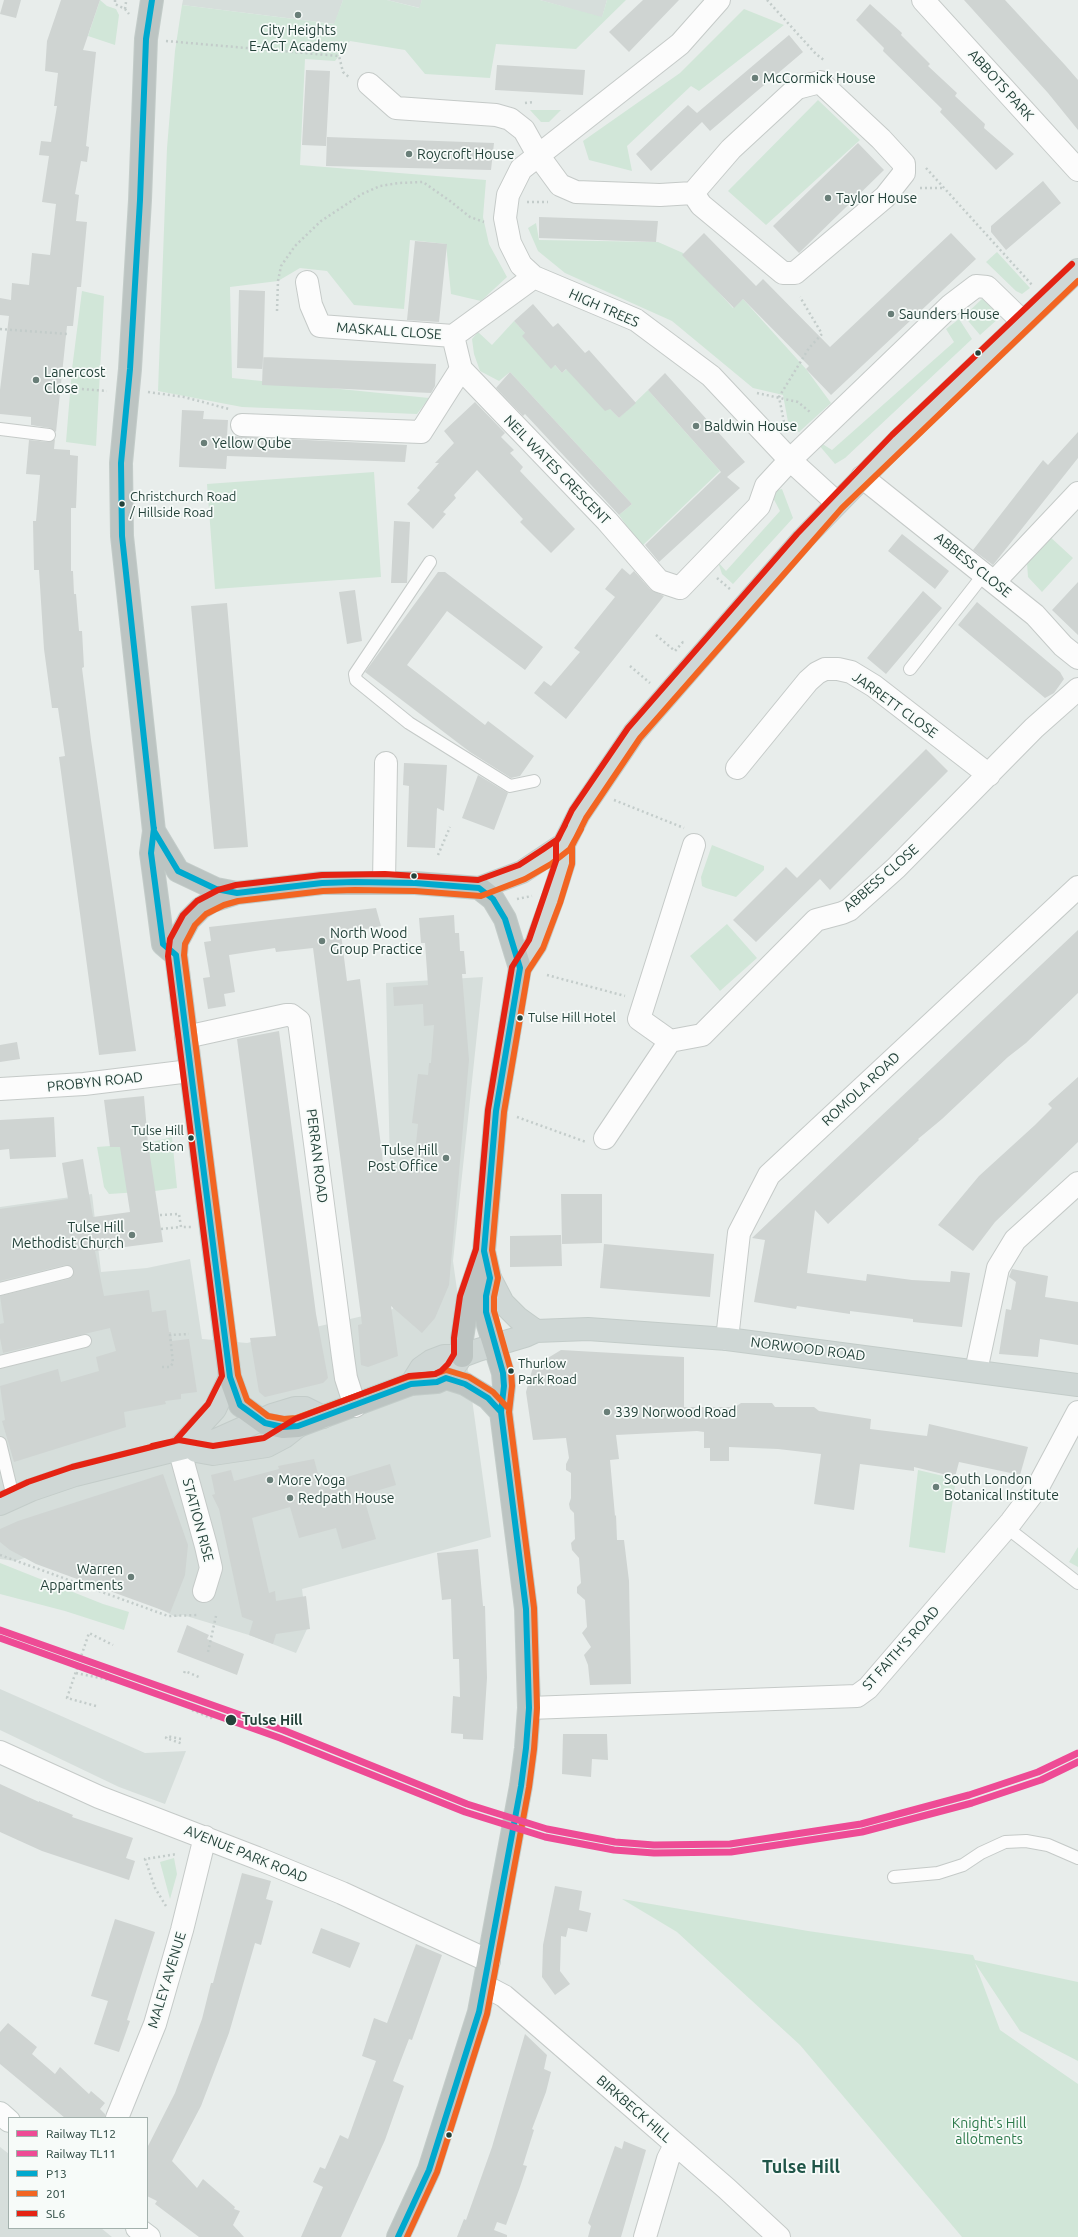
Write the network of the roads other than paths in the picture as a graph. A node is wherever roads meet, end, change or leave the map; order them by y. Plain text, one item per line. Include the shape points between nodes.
1 (152, 0) edge
2 (719, 0) edge
3 (923, 0) edge
4 (369, 84) dead end
5 (538, 155) junction
6 (1078, 170) edge
7 (693, 193) junction
8 (1078, 270) edge
9 (534, 278) junction
10 (308, 282) dead end
11 (1023, 322) junction
12 (454, 336) junction
13 (461, 369) junction
14 (242, 425) road end
15 (0, 429) edge
16 (49, 435) dead end
17 (790, 460) junction
18 (862, 477) junction
19 (1078, 493) edge
20 (836, 502) junction
21 (430, 562) dead end
22 (989, 578) junction
23 (1078, 658) edge
24 (910, 670) dead end
25 (1078, 689) edge
26 (386, 763) dead end
27 (737, 768) dead end
28 (989, 775) junction
29 (534, 781) dead end
30 (154, 831) junction
31 (564, 844) junction
32 (694, 845) road end
33 (384, 882) junction
34 (1078, 887) edge
35 (479, 888) junction
36 (237, 893) junction
37 (176, 955) junction
38 (520, 968) junction
39 (186, 1037) junction
40 (670, 1041) junction
41 (190, 1071) junction
42 (0, 1089) edge
43 (605, 1138) road end
44 (1078, 1183) edge
45 (484, 1251) junction
46 (67, 1272) dead end
47 (490, 1278) junction
48 (0, 1290) edge
49 (536, 1331) junction
50 (727, 1339) junction
51 (85, 1341) dead end
52 (495, 1345) junction
53 (462, 1356) junction
54 (0, 1362) edge
55 (976, 1371) junction
56 (230, 1377) junction
57 (446, 1378) junction
58 (411, 1384) junction
59 (1078, 1385) edge
60 (355, 1406) junction
61 (501, 1412) junction
62 (1078, 1412) edge
63 (323, 1417) junction
64 (259, 1420) junction
65 (298, 1426) junction
66 (0, 1443) edge
67 (179, 1448) junction
68 (7, 1501) edge
69 (1006, 1527) junction
70 (1078, 1583) edge
71 (204, 1591) dead end
72 (529, 1708) junction
73 (0, 1752) edge
74 (205, 1838) junction
75 (1078, 1858) edge
76 (894, 1877) dead end
77 (489, 1961) junction
78 (485, 1986) junction
79 (0, 2114) edge
80 (117, 2117) edge
81 (8, 2120) edge
82 (675, 2145) junction
83 (138, 2229) edge
84 (149, 2237) edge
85 (398, 2237) edge
86 (645, 2237) edge
87 (779, 2237) edge

1 - 30 highway via 146,39 140,208 121,464 122,536
2 - 5 street, HIGH TREES via 680,44
3 - 6 street, ABBOTS PARK
4 - 5 street via 396,108 496,115 510,119 524,130
5 - 7 street via 560,185 576,192 660,195
5 - 9 street, HIGH TREES via 521,169 512,185 508,195 506,218 510,243 521,265
7 - 7 street via 731,149 797,88 820,82 904,164 904,173 885,197 795,273 783,273 701,205
8 - 11 main road
9 - 12 street, MASKALL CLOSE
9 - 17 street, HIGH TREES via 636,320 711,376
10 - 12 street, MASKALL CLOSE via 311,305 320,326
11 - 17 street via 987,287 976,286 951,305
11 - 18 main road
12 - 13 street
13 - 14 street via 421,432
13 - 17 street, NEIL WATES CRESCENT via 607,521 659,581 680,588 759,506 766,486
15 - 16 lane
17 - 20 street, HIGH TREES
18 - 20 main road
18 - 22 street, ABBESS CLOSE
19 - 22 street
20 - 31 main road via 634,733 580,814
21 - 29 lane via 355,674 356,680 409,723 510,786
22 - 23 street, ABBESS CLOSE via 1035,615 1063,646
22 - 24 lane
25 - 28 street, ABBESS CLOSE via 1034,728
26 - 33 street
27 - 28 street, JARRETT CLOSE via 816,673 838,669 851,672 874,686
28 - 40 street, ABBESS CLOSE via 896,868 849,910 816,920 702,1035
30 - 36 highway via 178,871 216,889
30 - 37 highway via 151,853 162,944
31 - 35 main road via 522,872
31 - 38 main road via 564,862 552,900 536,944
32 - 40 street via 639,1019
33 - 35 highway
33 - 36 highway via 322,884
34 - 50 street, ROMOLA ROAD via 769,1175 738,1233
35 - 38 highway via 492,899 505,919
36 - 37 highway via 212,901 193,916 177,942
37 - 39 highway
38 - 45 highway via 496,1111
39 - 41 highway
39 - 60 street, PERRAN ROAD via 286,1015 299,1021 343,1358
40 - 43 street
41 - 42 street, PROBYN ROAD via 97,1082
41 - 56 highway
44 - 55 street via 1015,1240 998,1268
45 - 47 highway
45 - 53 highway via 468,1298
46 - 48 lane
47 - 49 main road via 503,1303
47 - 52 highway via 486,1312
49 - 50 main road, NORWOOD ROAD via 610,1330
49 - 52 main road, NORWOOD ROAD
50 - 55 main road, NORWOOD ROAD
51 - 54 lane
52 - 53 main road, NORWOOD ROAD
52 - 61 highway via 504,1379
53 - 57 main road
53 - 58 main road, NORWOOD ROAD via 444,1356 431,1361 421,1368
55 - 59 main road, NORWOOD ROAD
56 - 64 highway via 240,1405
56 - 67 main road via 215,1409
57 - 58 highway via 437,1382
57 - 61 highway via 474,1389 488,1398
58 - 60 highway
60 - 63 highway
61 - 72 highway via 526,1608
62 - 69 street, ST FAITH'S ROAD via 1039,1485
63 - 64 main road via 305,1408 295,1408
63 - 65 highway
64 - 65 highway via 271,1425
64 - 67 main road via 216,1440
65 - 67 main road via 267,1446 213,1454
66 - 68 lane
67 - 68 main road via 75,1475
67 - 71 street, STATION RISE via 211,1568
69 - 70 lane
69 - 72 street, ST FAITH'S ROAD via 868,1688 857,1696
72 - 77 highway via 521,1786
73 - 74 street, AVENUE PARK ROAD via 99,1796
74 - 77 street, AVENUE PARK ROAD via 342,1893
74 - 80 street, MALEY AVENUE via 155,2024
75 - 76 lane via 1048,1845 1026,1841 1005,1842 981,1852 963,1865 938,1873
77 - 78 highway
78 - 82 street, BIRKBECK HILL via 510,2001
78 - 85 highway via 475,2026 429,2170
79 - 81 street
82 - 86 street via 668,2158
82 - 87 street, BIRKBECK HILL
83 - 84 street

